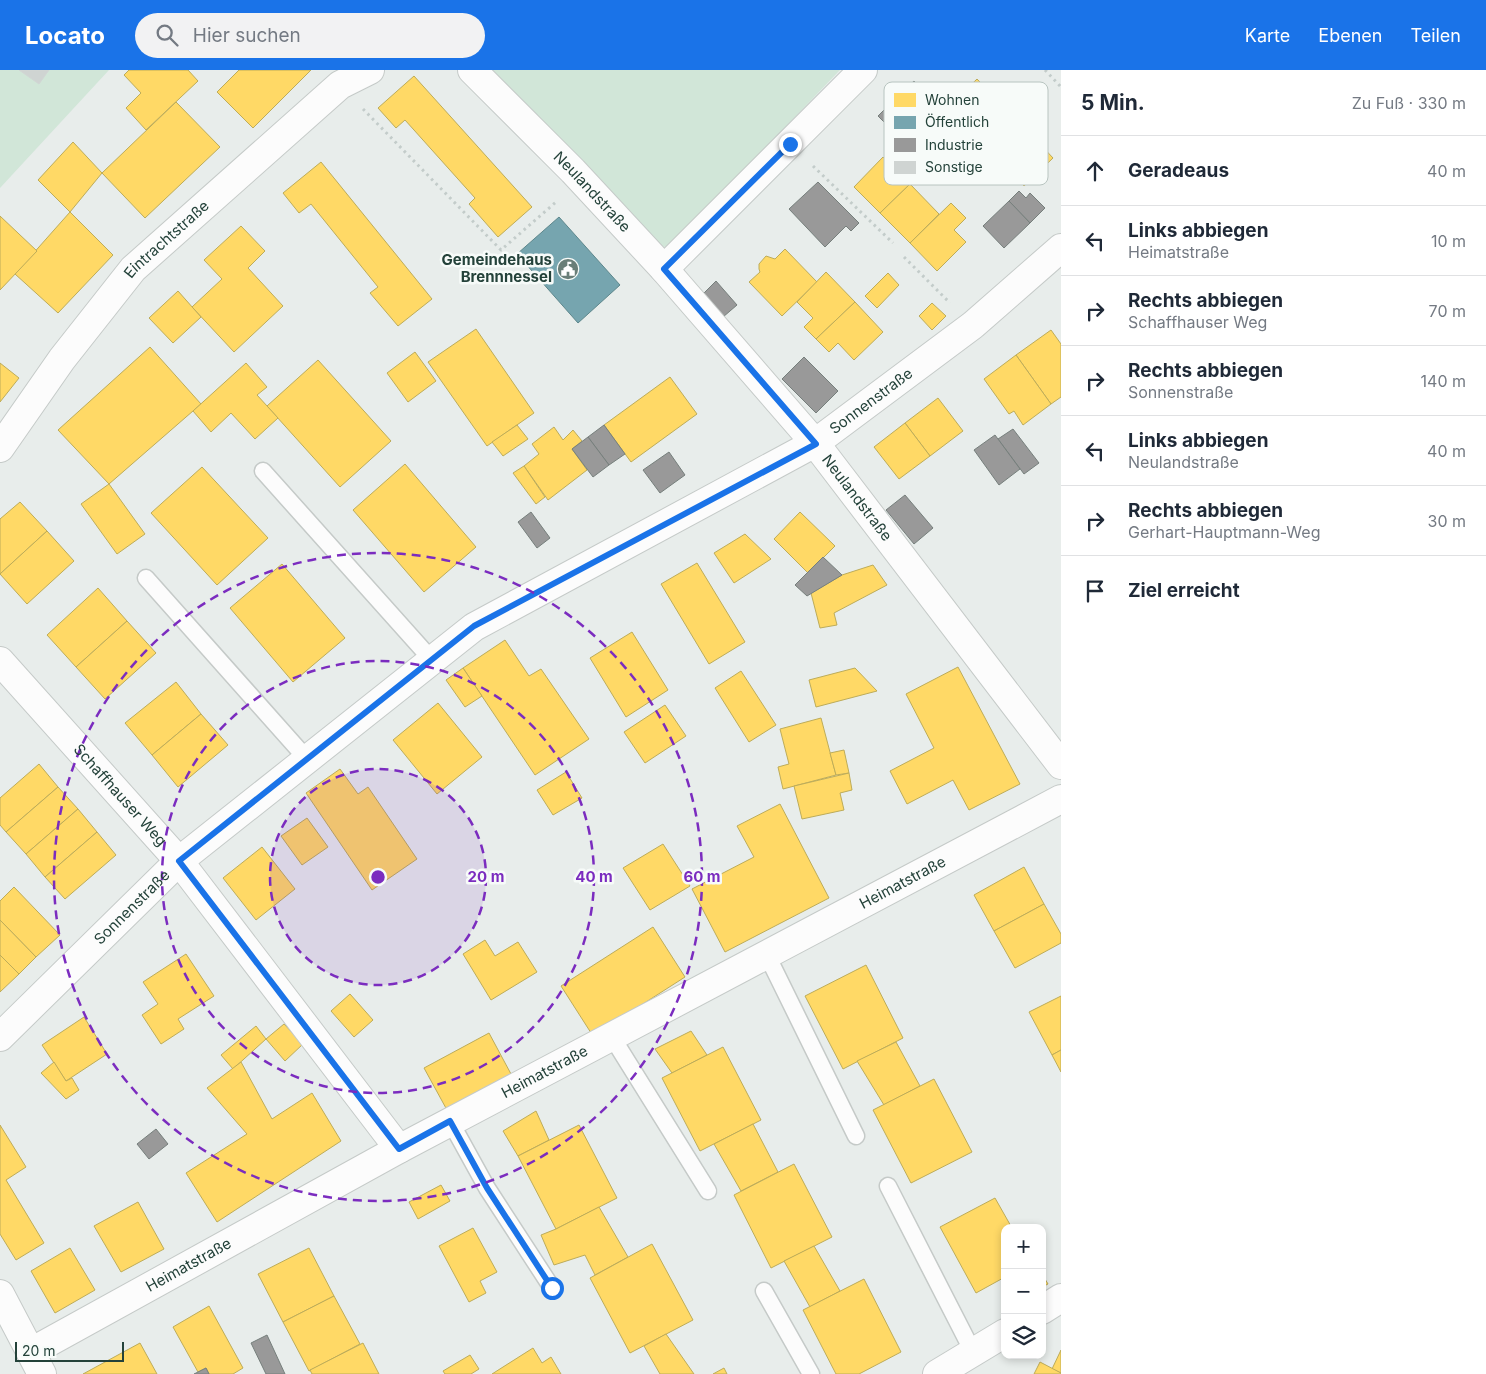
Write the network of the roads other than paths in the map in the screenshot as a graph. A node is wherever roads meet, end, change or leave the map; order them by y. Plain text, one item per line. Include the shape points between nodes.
1 (370, 70) edge
2 (472, 70) edge
3 (863, 70) edge
4 (1061, 248) edge
5 (664, 269) junction
6 (816, 444) junction
7 (0, 448) edge
8 (263, 470) dead end
9 (146, 578) dead end
10 (432, 660) junction
11 (0, 661) edge
12 (308, 759) junction
13 (1061, 765) edge
14 (1061, 799) edge
15 (179, 861) junction
16 (767, 955) junction
17 (0, 1037) edge
18 (612, 1037) junction
19 (450, 1121) junction
20 (856, 1136) dead end
21 (399, 1149) junction
22 (888, 1186) dead end
23 (708, 1191) dead end
24 (552, 1288) dead end
25 (764, 1291) dead end
26 (0, 1294) edge
27 (1061, 1298) edge
28 (1046, 1307) edge
29 (1001, 1335) edge
30 (973, 1352) junction
31 (37, 1363) edge
32 (811, 1374) edge
33 (937, 1374) edge

1 - 7 street, Eintrachtstraße via 340,85 134,269 62,359
2 - 5 street, Neulandstraße
3 - 5 street
4 - 6 street, Sonnenstraße via 973,325
5 - 6 street, Neulandstraße
6 - 10 street, Sonnenstraße via 474,626
6 - 13 street, Neulandstraße
8 - 10 lane
9 - 12 lane
10 - 12 street, Sonnenstraße
11 - 15 street, Schaffhauser Weg
12 - 15 street, Sonnenstraße
14 - 16 street, Heimatstraße
15 - 17 street, Sonnenstraße
15 - 21 street, Schaffhauser Weg
16 - 18 street, Heimatstraße
16 - 20 lane
18 - 19 street, Heimatstraße
18 - 23 lane
19 - 21 street, Heimatstraße
19 - 24 lane via 487,1188
21 - 31 street, Heimatstraße
22 - 30 lane
25 - 32 lane
26 - 31 street
27 - 28 street
29 - 30 street
30 - 33 street

